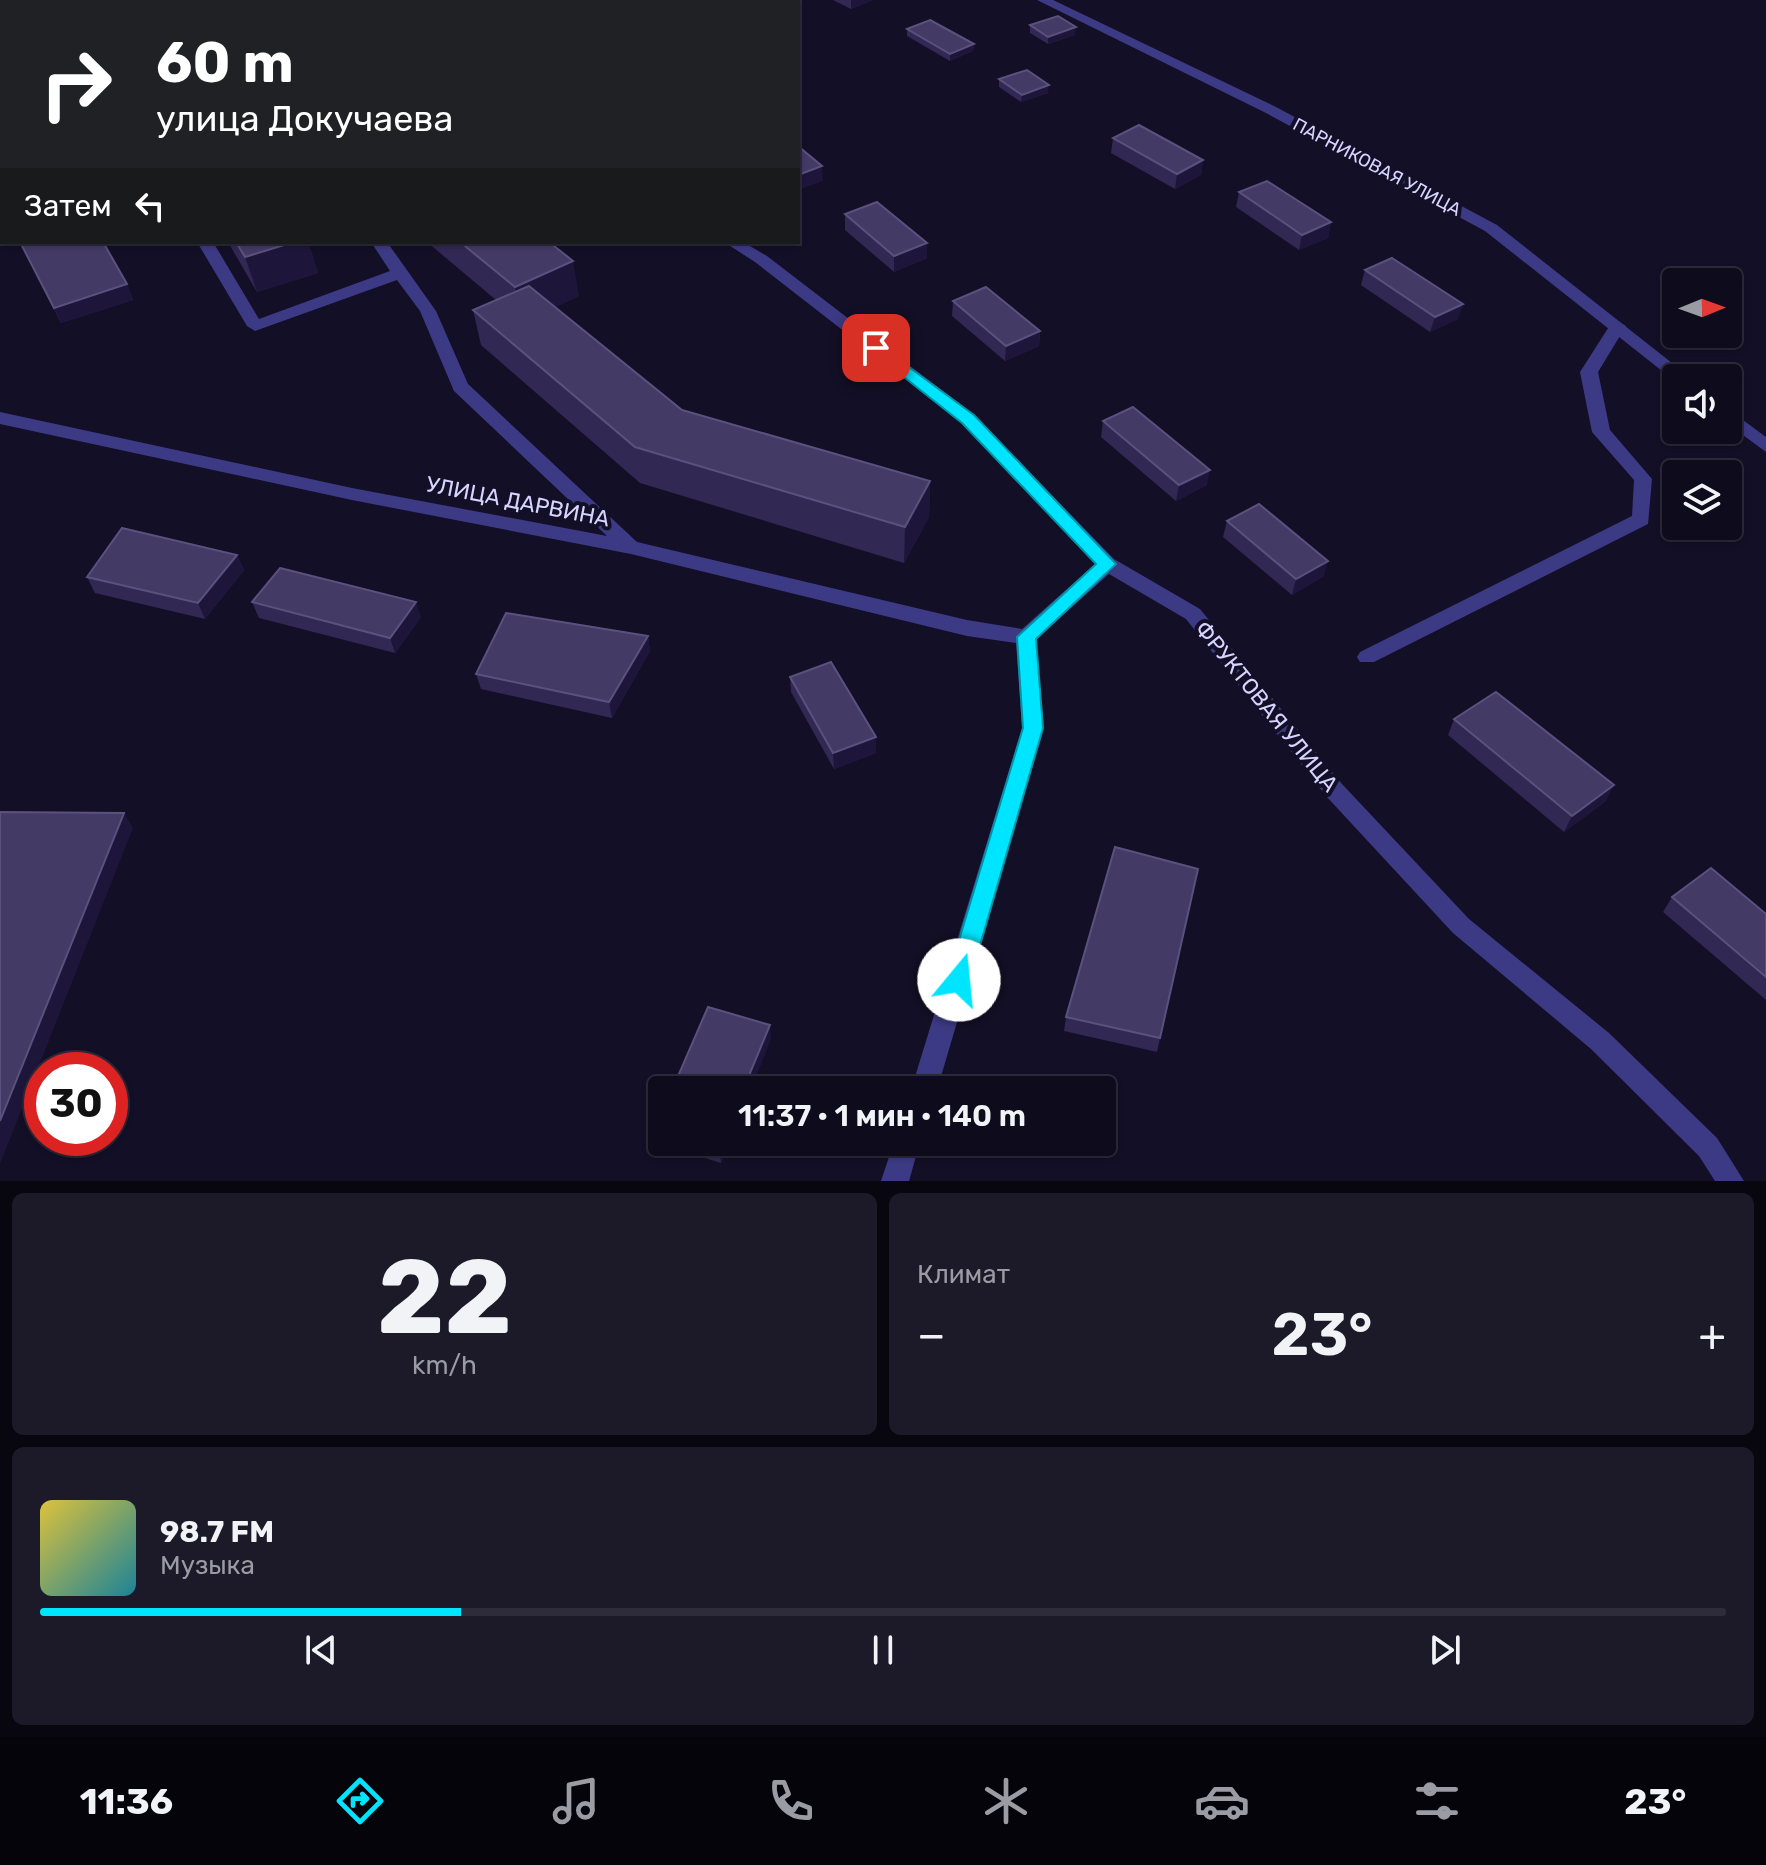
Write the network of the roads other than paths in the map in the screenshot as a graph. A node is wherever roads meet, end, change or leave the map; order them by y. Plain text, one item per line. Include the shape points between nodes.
1 (1043, 0) edge
2 (206, 244) edge
3 (380, 244) edge
4 (735, 244) edge
5 (400, 273) junction
6 (1618, 326) junction
7 (1665, 364) edge
8 (0, 418) edge
9 (1742, 426) edge
10 (1766, 446) edge
11 (631, 547) junction
12 (1107, 564) junction
13 (1026, 637) junction
14 (1367, 657) dead end
15 (928, 1076) edge
16 (903, 1156) edge
17 (895, 1181) edge
18 (1730, 1181) edge

1 - 6 street, ПАРНИКОВАЯ УЛИЦА via 1271,110 1491,228
2 - 5 street via 255,326
3 - 5 street
4 - 12 street, ФРУКТОВАЯ УЛИЦА via 968,419
5 - 11 street via 428,311 460,387
6 - 7 street, ПАРНИКОВАЯ УЛИЦА
6 - 14 street via 1589,372 1601,432 1643,479 1641,519
8 - 11 street, УЛИЦА ДАРВИНА
9 - 10 street
11 - 13 street, УЛИЦА ДАРВИНА via 967,628
12 - 13 street
12 - 18 street, ФРУКТОВАЯ УЛИЦА via 1193,614 1334,790 1461,926 1600,1041 1708,1147
13 - 15 street via 1033,728
16 - 17 street

